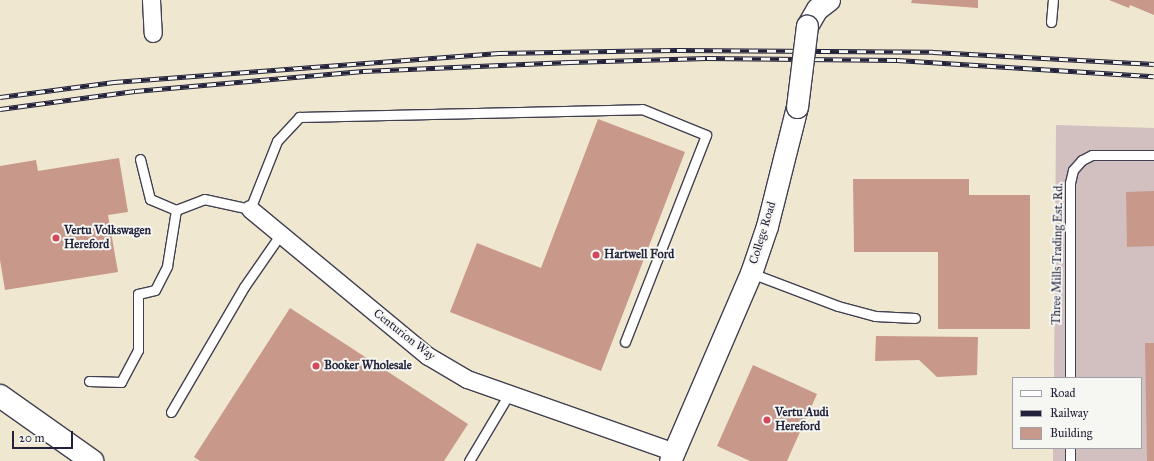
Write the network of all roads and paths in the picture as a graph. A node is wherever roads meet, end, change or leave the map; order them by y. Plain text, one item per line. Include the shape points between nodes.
1 (151, 0) edge
2 (829, 0) edge
3 (1053, 0) edge
4 (1052, 22) dead end
5 (153, 33) dead end
6 (1154, 156) edge
7 (140, 159) dead end
8 (250, 209) junction
9 (176, 210) junction
10 (280, 235) junction
11 (751, 273) junction
12 (915, 318) dead end
13 (625, 342) dead end
14 (1070, 377) edge
15 (89, 382) dead end
16 (509, 394) junction
17 (0, 396) edge
18 (171, 412) dead end
19 (1070, 449) edge
20 (672, 456) edge
21 (92, 461) edge
22 (469, 461) edge
23 (1070, 461) edge

1 - 5 street
2 - 11 street, College Road, bridge via 817,9 807,26 797,106 767,226
3 - 4 lane
6 - 14 lane, Three Mills Trading Est. Rd. via 1092,155 1082,160 1073,170 1070,183
7 - 9 lane via 150,199
8 - 9 lane via 204,199
8 - 10 street, Centurion Way
8 - 13 lane via 277,141 299,117 642,109 706,135
9 - 15 lane via 167,266 155,290 138,294 138,350 121,382
10 - 16 street, Centurion Way via 428,356 467,379
10 - 18 lane via 244,287
11 - 12 lane via 838,306 875,316
11 - 20 street, College Road
16 - 20 street, Centurion Way
16 - 22 lane
17 - 21 main road
19 - 23 lane

